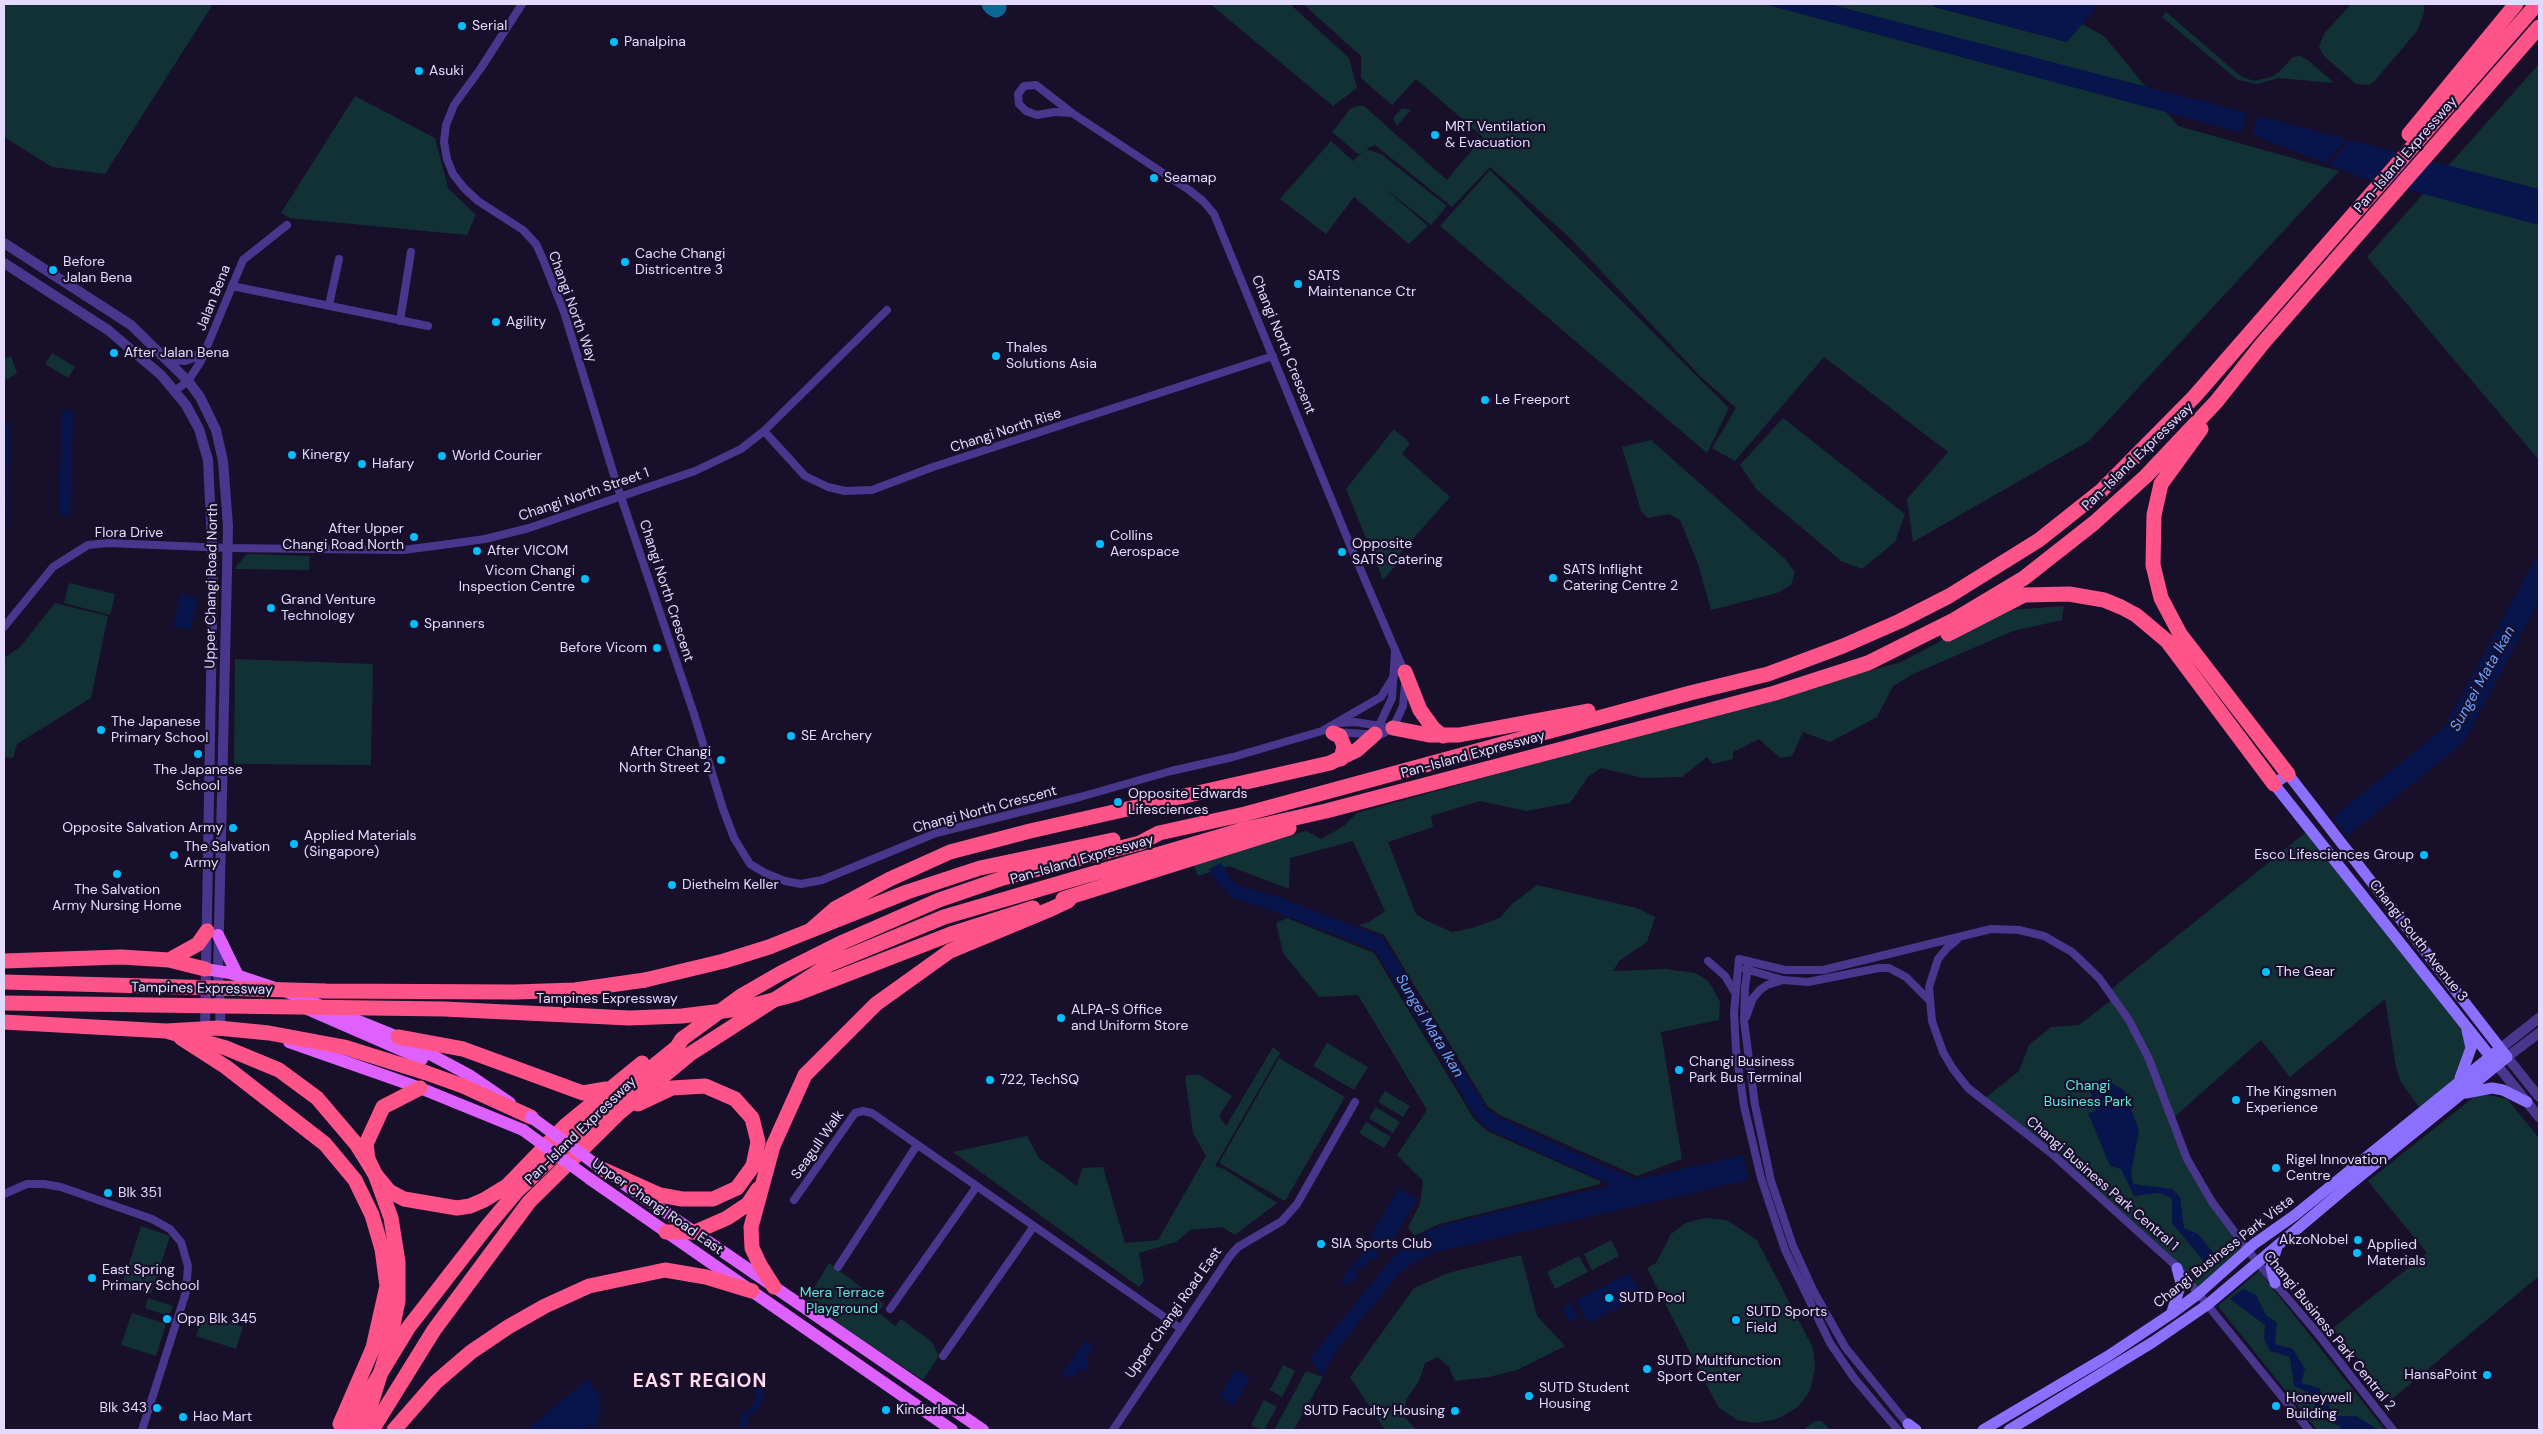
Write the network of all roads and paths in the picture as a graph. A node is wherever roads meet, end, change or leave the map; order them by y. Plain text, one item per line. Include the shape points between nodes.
1 (522, 4) edge
2 (2506, 4) edge
3 (2516, 4) edge
4 (2537, 4) edge
5 (2539, 27) edge
6 (2459, 72) junction
7 (1072, 113) junction
8 (2405, 146) junction
9 (287, 225) dead end
10 (4, 243) edge
11 (410, 252) dead end
12 (339, 259) dead end
13 (4, 263) edge
14 (232, 286) junction
15 (329, 305) junction
16 (887, 310) dead end
17 (400, 321) junction
18 (428, 326) dead end
19 (206, 349) junction
20 (1273, 356) junction
21 (167, 359) junction
22 (188, 381) junction
23 (176, 390) junction
24 (2216, 402) junction
25 (764, 431) junction
26 (620, 496) junction
27 (213, 547) junction
28 (228, 548) junction
29 (4, 627) edge
30 (1395, 648) junction
31 (1868, 663) junction
32 (1400, 674) junction
33 (1690, 693) junction
34 (1382, 729) junction
35 (1328, 730) junction
36 (1443, 736) junction
37 (1341, 759) junction
38 (2288, 774) junction
39 (2274, 784) junction
40 (1326, 811) junction
41 (1159, 833) junction
42 (1071, 897) junction
43 (812, 929) junction
44 (212, 933) junction
45 (1960, 937) junction
46 (169, 960) junction
47 (4, 961) edge
48 (1708, 961) dead end
49 (1749, 961) junction
50 (1738, 963) junction
51 (212, 970) junction
52 (1747, 970) junction
53 (238, 976) junction
54 (1783, 980) junction
55 (4, 982) edge
56 (265, 985) junction
57 (1734, 993) junction
58 (1930, 1001) junction
59 (4, 1003) edge
60 (2539, 1018) edge
61 (1744, 1021) junction
62 (4, 1022) edge
63 (2465, 1024) junction
64 (205, 1029) junction
65 (168, 1031) junction
66 (222, 1031) junction
67 (2539, 1032) edge
68 (398, 1037) junction
69 (682, 1038) junction
70 (2504, 1053) junction
71 (2494, 1061) junction
72 (226, 1067) junction
73 (452, 1067) junction
74 (2458, 1082) junction
75 (420, 1088) junction
76 (607, 1089) junction
77 (2462, 1094) junction
78 (2539, 1097) edge
79 (1355, 1102) dead end
80 (2527, 1102) junction
81 (619, 1112) junction
82 (2539, 1117) edge
83 (527, 1124) junction
84 (917, 1145) junction
85 (602, 1168) junction
86 (762, 1184) junction
87 (977, 1186) junction
88 (4, 1194) edge
89 (794, 1200) dead end
90 (1034, 1226) junction
91 (666, 1232) junction
92 (695, 1232) junction
93 (2280, 1243) junction
94 (2247, 1250) junction
95 (729, 1256) junction
96 (2257, 1262) junction
97 (838, 1267) dead end
98 (2177, 1268) junction
99 (726, 1274) junction
100 (2275, 1283) junction
101 (774, 1287) junction
102 (752, 1290) junction
103 (2198, 1294) junction
104 (454, 1305) junction
105 (2207, 1305) junction
106 (890, 1309) dead end
107 (2171, 1314) junction
108 (1180, 1328) junction
109 (943, 1356) dead end
110 (1909, 1429) edge
111 (142, 1430) edge
112 (338, 1430) edge
113 (346, 1430) edge
114 (363, 1430) edge
115 (372, 1430) edge
116 (389, 1430) edge
117 (394, 1430) edge
118 (952, 1430) edge
119 (983, 1430) edge
120 (1113, 1430) edge
121 (1983, 1430) edge
122 (2009, 1430) edge
123 (2309, 1430) edge
124 (2393, 1430) edge

1 - 26 street, Changi North Way via 454,105 446,126 447,159 464,188 523,230 536,244 564,312
2 - 6 highway
3 - 6 highway
4 - 8 highway
5 - 24 highway, Pan-Island Expressway via 2263,343
6 - 8 highway
7 - 7 street, Changi North Crescent via 1037,115 1018,104 1018,94 1024,86 1035,84
7 - 20 street, Changi North Crescent via 1203,201 1218,222
8 - 33 highway, Pan-Island Expressway via 2158,435 2102,490 2063,522 1949,596 1873,633 1768,674
9 - 14 street, Jalan Bena via 247,255
10 - 21 street, Upper Changi Road North via 131,325
11 - 17 street
12 - 15 street
13 - 23 street, Upper Changi Road North via 108,330
14 - 15 street
14 - 19 street, Jalan Bena
15 - 17 street
16 - 25 street, Changi North Street 1
17 - 18 street
19 - 21 street via 185,360
19 - 22 street, Jalan Bena
20 - 25 street, Changi North Rise via 872,490 837,489 805,476
20 - 30 street, Changi North Crescent
21 - 22 street, Upper Changi Road North
22 - 23 street, Jalan Bena
22 - 28 street, Upper Changi Road North via 200,397 217,434 226,486
23 - 27 street, Upper Changi Road North via 199,429 208,460
24 - 31 highway, Pan-Island Expressway via 2139,482 2094,523 2024,578 1954,620
24 - 38 highway via 2209,419 2161,484 2154,515 2153,564 2161,598 2180,634
25 - 26 street, Changi North Street 1 via 741,449 695,471
26 - 28 street, Changi North Street 1 via 529,528 461,543 402,550
26 - 35 street, Changi North Crescent via 734,838 750,864 785,881 801,884 822,880 936,833 1170,770 1233,758
27 - 28 street, Flora Drive
27 - 29 street, Flora Drive via 108,543 88,546 53,567
27 - 44 street, Upper Changi Road North
28 - 44 street, Upper Changi Road North
30 - 32 street, Changi North Crescent
30 - 32 street, Changi North Crescent
31 - 39 highway via 1887,663 1898,659 2024,595 2069,594 2104,600 2136,615 2167,641
31 - 40 highway, Pan-Island Expressway via 1775,693
32 - 34 street, Changi North Crescent
32 - 34 street, Changi North Crescent via 1403,706
32 - 35 street, Changi North Crescent via 1381,697
32 - 36 highway via 1420,710
33 - 36 highway via 1477,733
33 - 41 highway, Pan-Island Expressway via 1245,814
34 - 35 street, Changi North Crescent
34 - 36 highway
34 - 37 highway
35 - 37 highway via 1340,736 1344,746
37 - 43 highway via 950,852 836,908
38 - 39 main road
38 - 70 main road, Changi South Avenue 3
39 - 63 main road, Changi South Avenue 3
40 - 42 highway, Tampines Expressway via 1301,824
40 - 81 highway, Pan-Island Expressway via 1242,830 944,917 830,964 690,1054
41 - 43 highway, Tampines Expressway via 980,868
41 - 69 highway, Pan-Island Expressway via 1140,843 1003,878 930,904 782,973 741,996
42 - 59 highway, Tampines Expressway, bridge via 951,934 796,994 739,1009 682,1016 629,1018 416,1009
42 - 86 highway via 1051,909 950,951 876,1004 805,1075 774,1146
43 - 55 highway, Tampines Expressway, bridge via 770,947 724,961 645,980 575,990 326,990
44 - 46 highway
44 - 51 street, Upper Changi Road North
44 - 53 main road
45 - 49 street, Changi Business Park Central 2 via 1823,970 1785,970
45 - 58 street, Changi Business Park Central 1 via 1938,959 1929,988
45 - 94 street, Changi Business Park Central 2 via 1991,929 2034,933 2072,952 2098,978 2129,1020 2147,1055 2187,1159 2212,1202
46 - 47 highway via 107,957
46 - 51 highway
48 - 57 street via 1725,976
49 - 50 street, Changi Business Park Central 2
49 - 52 street
50 - 52 street
50 - 57 street
51 - 53 main road, Upper Changi Road East
51 - 64 street, Upper Changi Road North
51 - 66 street, Upper Changi Road North
52 - 54 street
52 - 61 street
53 - 56 main road, Upper Changi Road East
54 - 58 street via 1808,982 1879,968 1897,971
54 - 61 street via 1760,990 1753,998
56 - 68 main road, Upper Changi Road East
56 - 73 main road, Upper Changi Road East via 275,995 322,1016 422,1059
57 - 110 street via 1736,1050 1744,1106 1761,1178 1785,1250 1830,1343 1854,1378
58 - 98 street, Changi Business Park Central 1 via 1932,1021 1943,1052 1968,1088 2051,1153 2144,1234
60 - 70 street
61 - 110 street via 1760,1132 1774,1190 1793,1246 1845,1347
62 - 65 highway, bridge
63 - 71 main road, Changi South Avenue 3
63 - 74 main road via 2471,1048
64 - 65 highway
64 - 66 main road, Upper Changi Road East
64 - 72 highway via 208,1042
65 - 72 highway
65 - 83 highway, bridge via 218,1028 269,1033 344,1047 462,1086
65 - 114 highway, bridge via 226,1048 279,1070 317,1098 357,1145 374,1174 391,1218 398,1262 398,1301 388,1348
66 - 75 main road, Upper Changi Road East via 285,1041
67 - 70 street
68 - 73 main road, Upper Changi Road East
68 - 76 highway via 463,1049 583,1093
69 - 76 highway via 674,1040
69 - 113 highway, Pan-Island Expressway via 678,1047 614,1098 504,1206 408,1328
70 - 71 main road
70 - 78 street, Changi South Avenue 3
71 - 74 main road, Changi Business Park Vista
71 - 77 main road, Changi Business Park Vista
71 - 80 street, Changi South Avenue 3
72 - 112 highway via 325,1144 355,1180 372,1216 382,1249 386,1286 381,1320 373,1348
73 - 83 main road, Upper Changi Road East via 484,1084
74 - 94 main road, Changi Business Park Vista via 2295,1215
75 - 76 highway via 383,1106 366,1144 368,1159 389,1191 404,1199 457,1208 477,1203 508,1186 566,1125
75 - 83 main road, Upper Changi Road East
77 - 80 main road via 2492,1088 2509,1092
77 - 93 main road, Changi Business Park Vista
79 - 108 street, Upper Changi Road East via 1297,1204 1282,1221 1238,1247
80 - 82 street, Changi South Avenue 3
81 - 85 highway via 672,1088 705,1086 735,1099 752,1118 758,1142 753,1166 737,1188 713,1199 660,1195
81 - 104 highway, Pan-Island Expressway via 530,1202
83 - 85 main road, Upper Changi Road East, bridge
83 - 91 main road, Upper Changi Road East, bridge via 590,1179
84 - 87 street, Seagull Walk
84 - 89 street, Seagull Walk via 872,1113 856,1113
84 - 97 street
85 - 92 main road, Upper Changi Road East
86 - 92 highway via 748,1204 727,1218
86 - 101 highway via 751,1227 752,1248
87 - 90 street, Seagull Walk
87 - 106 street
88 - 111 street via 27,1184 61,1187 152,1219 170,1229 180,1242 188,1266 186,1292
90 - 108 street, Seagull Walk
90 - 109 street
91 - 92 highway
91 - 99 main road, Upper Changi Road East
92 - 95 main road, Upper Changi Road East
93 - 96 main road, Changi Business Park Vista
93 - 100 main road via 2272,1259
94 - 96 street, Changi Business Park Central 2
94 - 103 main road, Changi Business Park Vista
95 - 99 main road via 725,1264
95 - 101 main road, Upper Changi Road East
96 - 100 street, Changi Business Park Central 2
96 - 105 main road, Changi Business Park Vista
98 - 103 street, Changi Business Park Central 1
98 - 107 main road via 2181,1283
99 - 102 main road, Upper Changi Road East
100 - 124 street, Changi Business Park Central 2
101 - 119 main road, Upper Changi Road East
102 - 117 highway via 706,1276 665,1270 589,1286 538,1310 471,1352 436,1382
102 - 118 main road, Upper Changi Road East
103 - 105 street, Changi Business Park Central 1
103 - 107 main road, Changi Business Park Vista
104 - 115 highway, Pan-Island Expressway via 434,1330
104 - 116 highway via 400,1402
105 - 122 main road, Changi Business Park Vista
105 - 123 street, Changi Business Park Central 1
107 - 121 main road, Changi Business Park Vista
108 - 120 street, Upper Changi Road East

